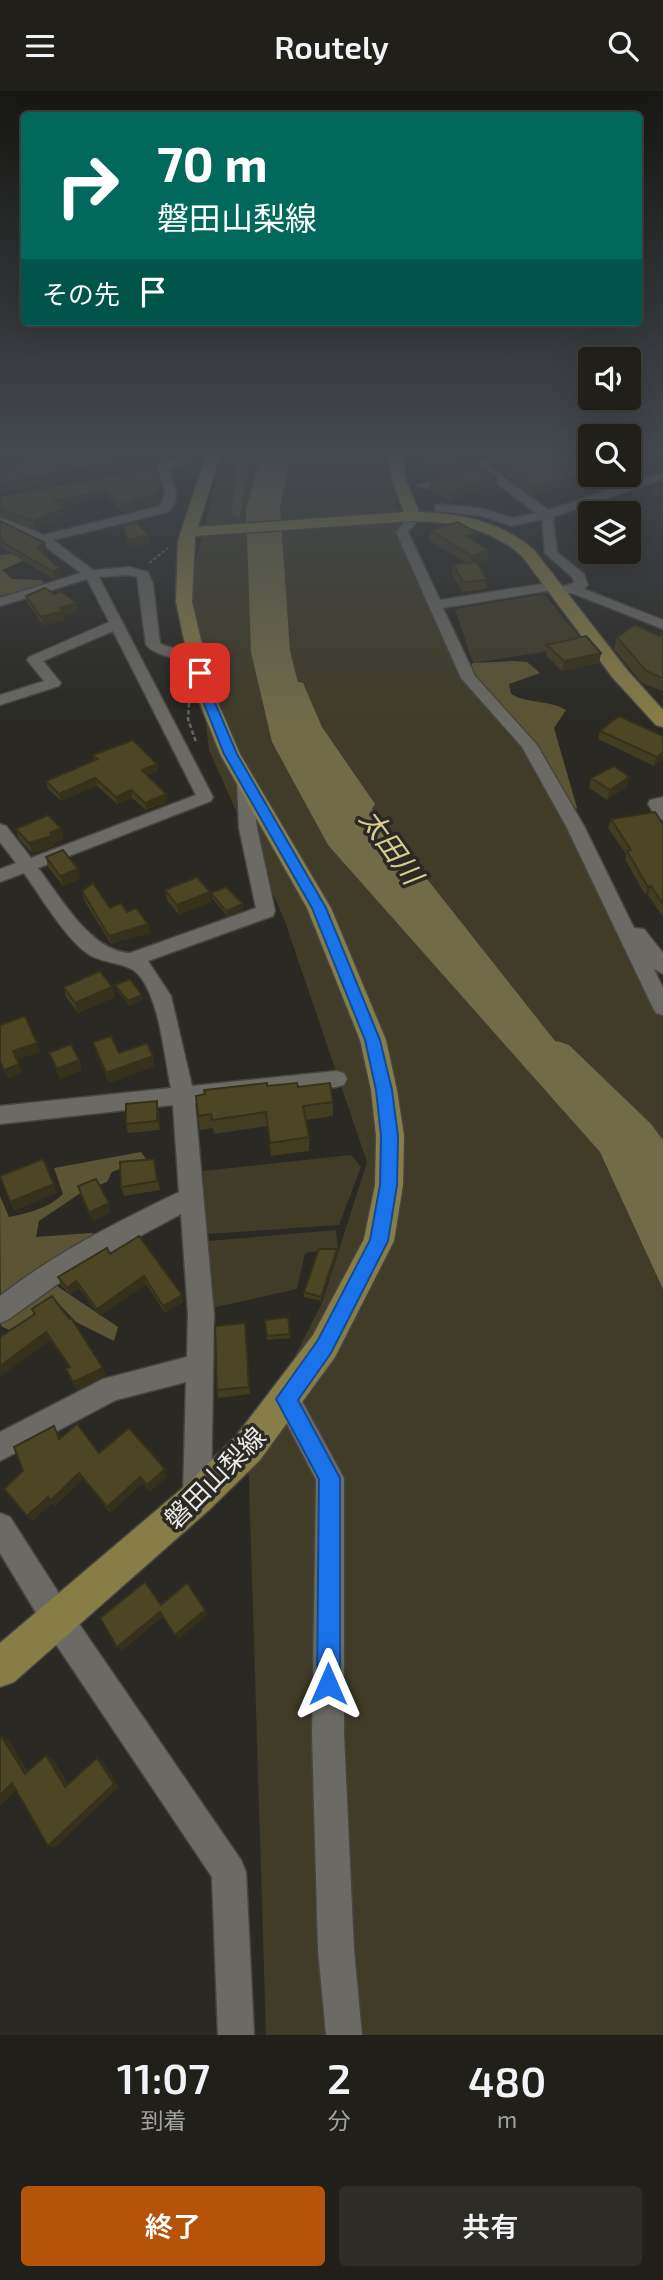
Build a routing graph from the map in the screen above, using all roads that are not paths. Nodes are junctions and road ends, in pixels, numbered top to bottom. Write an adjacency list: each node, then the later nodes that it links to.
1 (48, 544): 6 (street)
2 (188, 544): 12 (main road, 磐田山梨線)
3 (407, 544): 9 (street)
4 (517, 544): 7 (main road)
5 (551, 544): 7 (street)
6 (92, 575): 8 (street); 10 (street); 12 (street)
7 (562, 589): 9 (street); 11 (street); 14 (main road)
8 (0, 602)
9 (434, 605): 21 (street)
10 (117, 624): 13 (street); 19 (street)
11 (663, 625)
12 (197, 654): 15 (main road, 磐田山梨線)
13 (0, 700)
14 (663, 721)
15 (245, 782): 22 (street); 31 (main road, 磐田山梨線)
16 (663, 802): 17 (street)
17 (663, 815)
18 (0, 830): 19 (street)
19 (26, 866): 20 (street); 22 (street)
20 (0, 876)
21 (614, 905): 23 (street); 24 (street)
22 (131, 960): 26 (street)
23 (663, 967)
24 (663, 1008)
25 (335, 1079): 26 (street)
26 (183, 1094): 27 (street); 28 (street)
27 (0, 1115)
28 (192, 1197): 29 (street); 30 (street)
29 (0, 1311)
30 (201, 1366): 32 (street); 33 (street)
31 (286, 1399): 33 (main road, 磐田山梨線); 38 (street)
32 (0, 1447)
33 (197, 1498): 35 (main road, 磐田山梨線)
34 (0, 1527): 35 (street)
35 (58, 1620): 36 (main road, 磐田山梨線); 37 (street)
36 (0, 1668)
37 (236, 2035)
38 (344, 2035)

